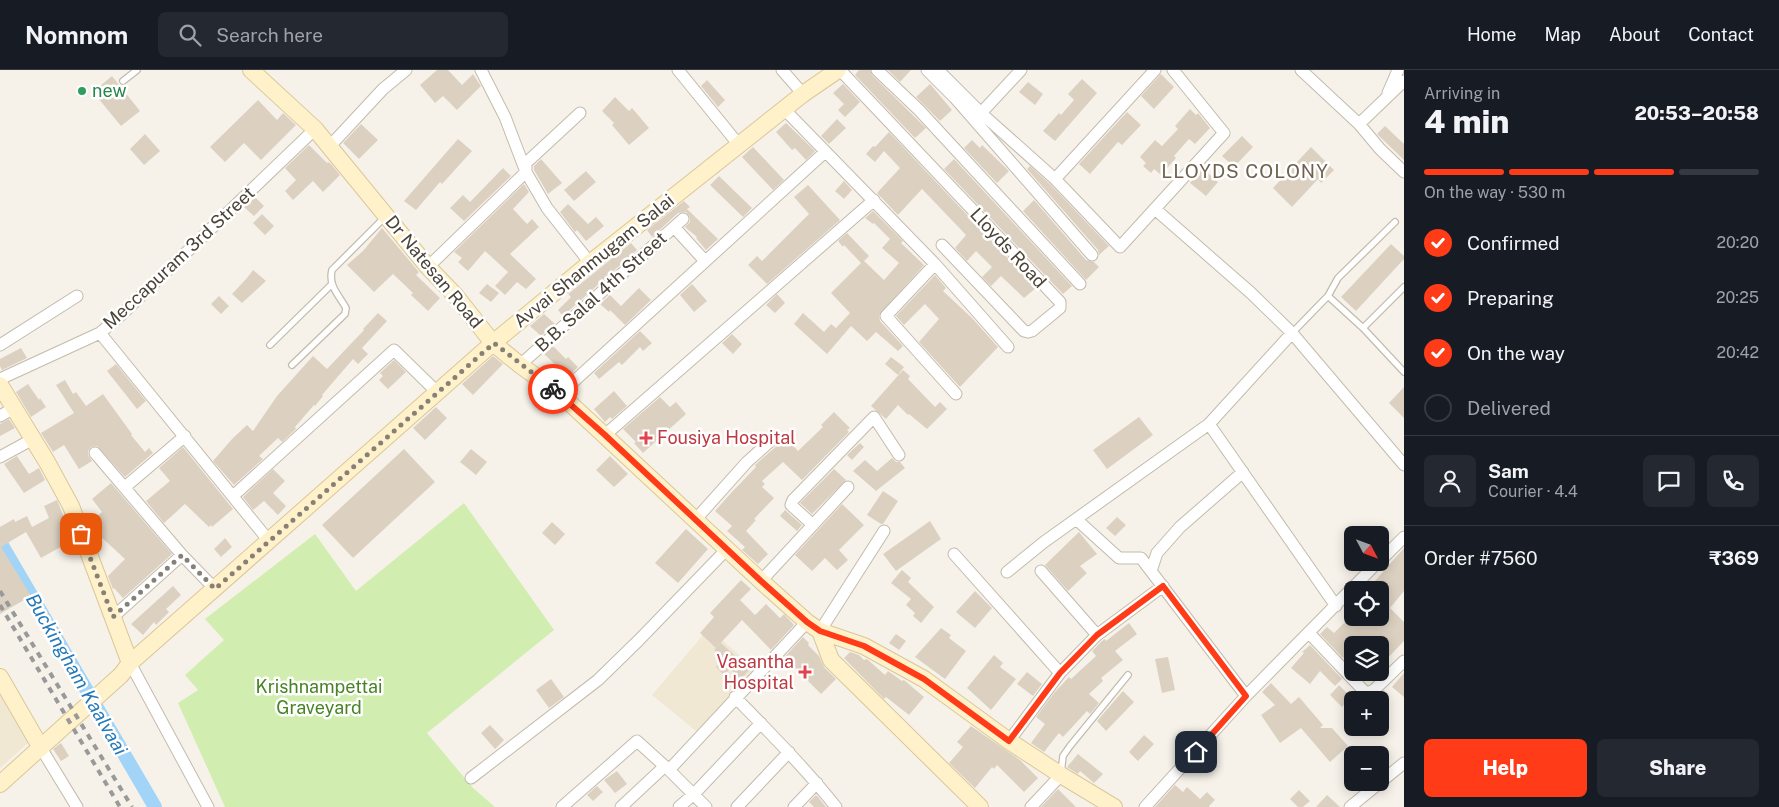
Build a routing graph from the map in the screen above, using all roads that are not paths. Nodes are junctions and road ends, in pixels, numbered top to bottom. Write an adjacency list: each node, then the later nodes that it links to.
1 (137, 70): 16 (lane)
2 (251, 70): 24 (street, Dr Natesan Road)
3 (406, 70): 26 (street)
4 (481, 70): 28 (street)
5 (678, 70): 25 (street)
6 (782, 70): 18 (street)
7 (839, 70): 18 (street, Avvai Shanmugam Salai); 37 (street, Lloyds Road)
8 (877, 70): 43 (street)
9 (927, 70): 38 (street)
10 (938, 70): 22 (street)
11 (1021, 70): 22 (street)
12 (1155, 70): 30 (street)
13 (1173, 70): 32 (street)
14 (1300, 70): 23 (street)
15 (1398, 70): 19 (street)
16 (124, 81)
17 (1404, 81): 19 (street)
18 (803, 94): 20 (street, Avvai Shanmugam Salai)
19 (1385, 100): 23 (street)
20 (784, 109): 25 (street, Avvai Shanmugam Salai); 27 (street)
21 (580, 113): 28 (street)
22 (981, 113): 30 (street)
23 (1359, 124): 29 (street)
24 (315, 129): 26 (street, Dr Natesan Road); 49 (street, Meccapuram 3rd Street)
25 (739, 145): 40 (street, Avvai Shanmugam Salai)
26 (330, 146): 33 (street, Dr Natesan Road)
27 (825, 152): 31 (street); 39 (street)
28 (526, 172): 40 (street); 42 (street)
29 (1404, 172)
30 (1055, 179): 32 (street)
31 (874, 200): 41 (street); 65 (street)
32 (1154, 209): 50 (street)
33 (386, 216): 42 (street, Dr Natesan Road); 44 (lane)
34 (683, 219): 36 (street, B.B. Salal 4th Street)
35 (1395, 222): 47 (lane)
36 (674, 227): 39 (street); 56 (street, B.B. Salal 4th Street)
37 (942, 245)
38 (1092, 255)
39 (705, 261): 61 (street)
40 (590, 262): 51 (street, Avvai Shanmugam Salai)
41 (935, 264): 54 (street); 62 (street)
42 (428, 267): 51 (street, Dr Natesan Road)
43 (1080, 284)
44 (331, 285): 53 (lane); 55 (lane)
45 (1404, 287): 48 (lane)
46 (77, 296): 52 (street)
47 (1328, 296): 48 (lane); 50 (lane)
48 (1364, 328): 57 (lane)
49 (100, 333): 58 (street, Meccapuram 3rd Street); 66 (street)
50 (1292, 333): 64 (street); 72 (street)
51 (494, 343): 56 (street, Dr Natesan Road); 60 (street, Avvai Shanmugam Salai)
52 (0, 345)
53 (270, 345)
54 (1008, 347)
55 (292, 365)
56 (520, 365): 61 (street, Dr Natesan Road)
57 (1404, 372)
58 (0, 378)
59 (0, 385): 63 (street)
60 (437, 392): 76 (street); 82 (street, Avvai Shanmugam Salai)
61 (560, 394): 65 (street, Dr Natesan Road)
62 (956, 394)
63 (7, 412): 68 (street)
64 (1209, 424): 73 (street); 78 (street)
65 (605, 435): 77 (street, Dr Natesan Road)
66 (185, 436): 74 (street); 76 (street)
67 (775, 437): 77 (street)
68 (33, 439): 71 (street); 95 (street)
69 (95, 452): 74 (street)
70 (899, 455): 79 (street)
71 (0, 457)
72 (1404, 465)
73 (1242, 472): 88 (street); 94 (street)
74 (125, 487): 86 (street)
75 (848, 487): 79 (street)
76 (233, 496): 82 (street)
77 (696, 519): 83 (street, Dr Natesan Road)
78 (1076, 519): 88 (street); 90 (street)
79 (813, 525): 91 (street)
80 (884, 531): 96 (street)
81 (1404, 537): 84 (street)
82 (269, 541): 93 (street, Avvai Shanmugam Salai)
83 (727, 549): 91 (street, Dr Natesan Road); 113 (street)
84 (1389, 552)
85 (954, 554): 101 (street)
86 (182, 555): 93 (street); 95 (street)
87 (1041, 571): 98 (street)
88 (1151, 571): 92 (street)
89 (1370, 571): 94 (street)
90 (1007, 572)
91 (761, 581): 96 (street, Dr Natesan Road)
92 (1163, 586): 98 (street); 104 (street)
93 (215, 589): 100 (street, Avvai Shanmugam Salai)
94 (1336, 606): 97 (street)
95 (113, 617): 100 (street)
96 (814, 626): 105 (street); 107 (street, Dr Natesan Road); 117 (street)
97 (1309, 633): 99 (street); 104 (street)
98 (1097, 635): 101 (street)
99 (1404, 661)
100 (125, 669): 108 (street, Avvai Shanmugam Salai); 119 (street)
101 (1060, 673): 107 (street)
102 (1128, 676): 112 (lane)
103 (0, 677): 108 (street)
104 (1246, 696): 129 (street)
105 (735, 697): 106 (street); 111 (street)
106 (761, 723): 109 (street); 116 (street)
107 (1009, 741): 112 (street, Dr Natesan Road)
108 (41, 748): 115 (street, Avvai Shanmugam Salai); 118 (street)
109 (789, 752): 114 (street); 124 (street)
110 (1404, 763): 130 (street)
111 (667, 768): 116 (street); 120 (street); 121 (street)
112 (1061, 775): 127 (street); 128 (street, Dr Natesan Road)
113 (471, 778)
114 (817, 783): 125 (street); 126 (street)
115 (0, 784)
116 (694, 794): 122 (street); 123 (street)
117 (977, 806)
118 (77, 807)
119 (208, 807)
120 (562, 807)
121 (621, 807)
122 (679, 807)
123 (706, 807)
124 (737, 807)
125 (794, 807)
126 (836, 807)
127 (1031, 807)
128 (1114, 807)
129 (1145, 807)
130 (1350, 807)

